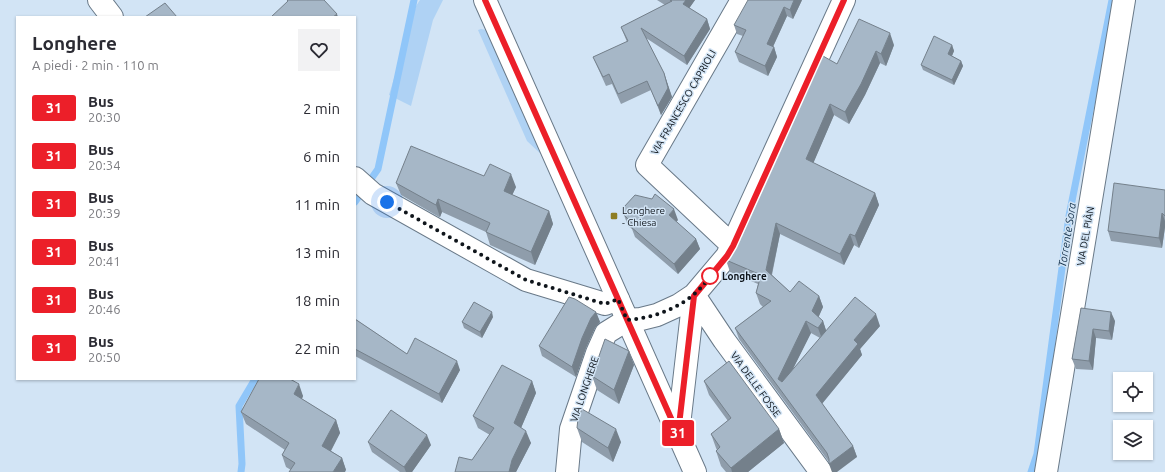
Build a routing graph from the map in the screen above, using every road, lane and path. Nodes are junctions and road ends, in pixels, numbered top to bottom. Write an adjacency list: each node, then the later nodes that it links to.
1 (99, 0): 6 (street)
2 (485, 0): 10 (street)
3 (742, 0): 8 (street, VIA FRANCESCO CAPRIOLI)
4 (844, 0): 8 (street)
5 (1124, 0): 16 (street, VIA DEL PIÀN)
6 (111, 16)
7 (356, 179): 10 (street)
8 (733, 246): 9 (street)
9 (694, 296): 11 (street); 12 (street); 15 (street, VIA DELLE FOSSE)
10 (618, 299): 11 (street)
11 (627, 320): 12 (street); 13 (street, VIA LONGHERE)
12 (678, 434): 14 (street)
13 (567, 472)
14 (695, 472)
15 (820, 472)
16 (1046, 472)

